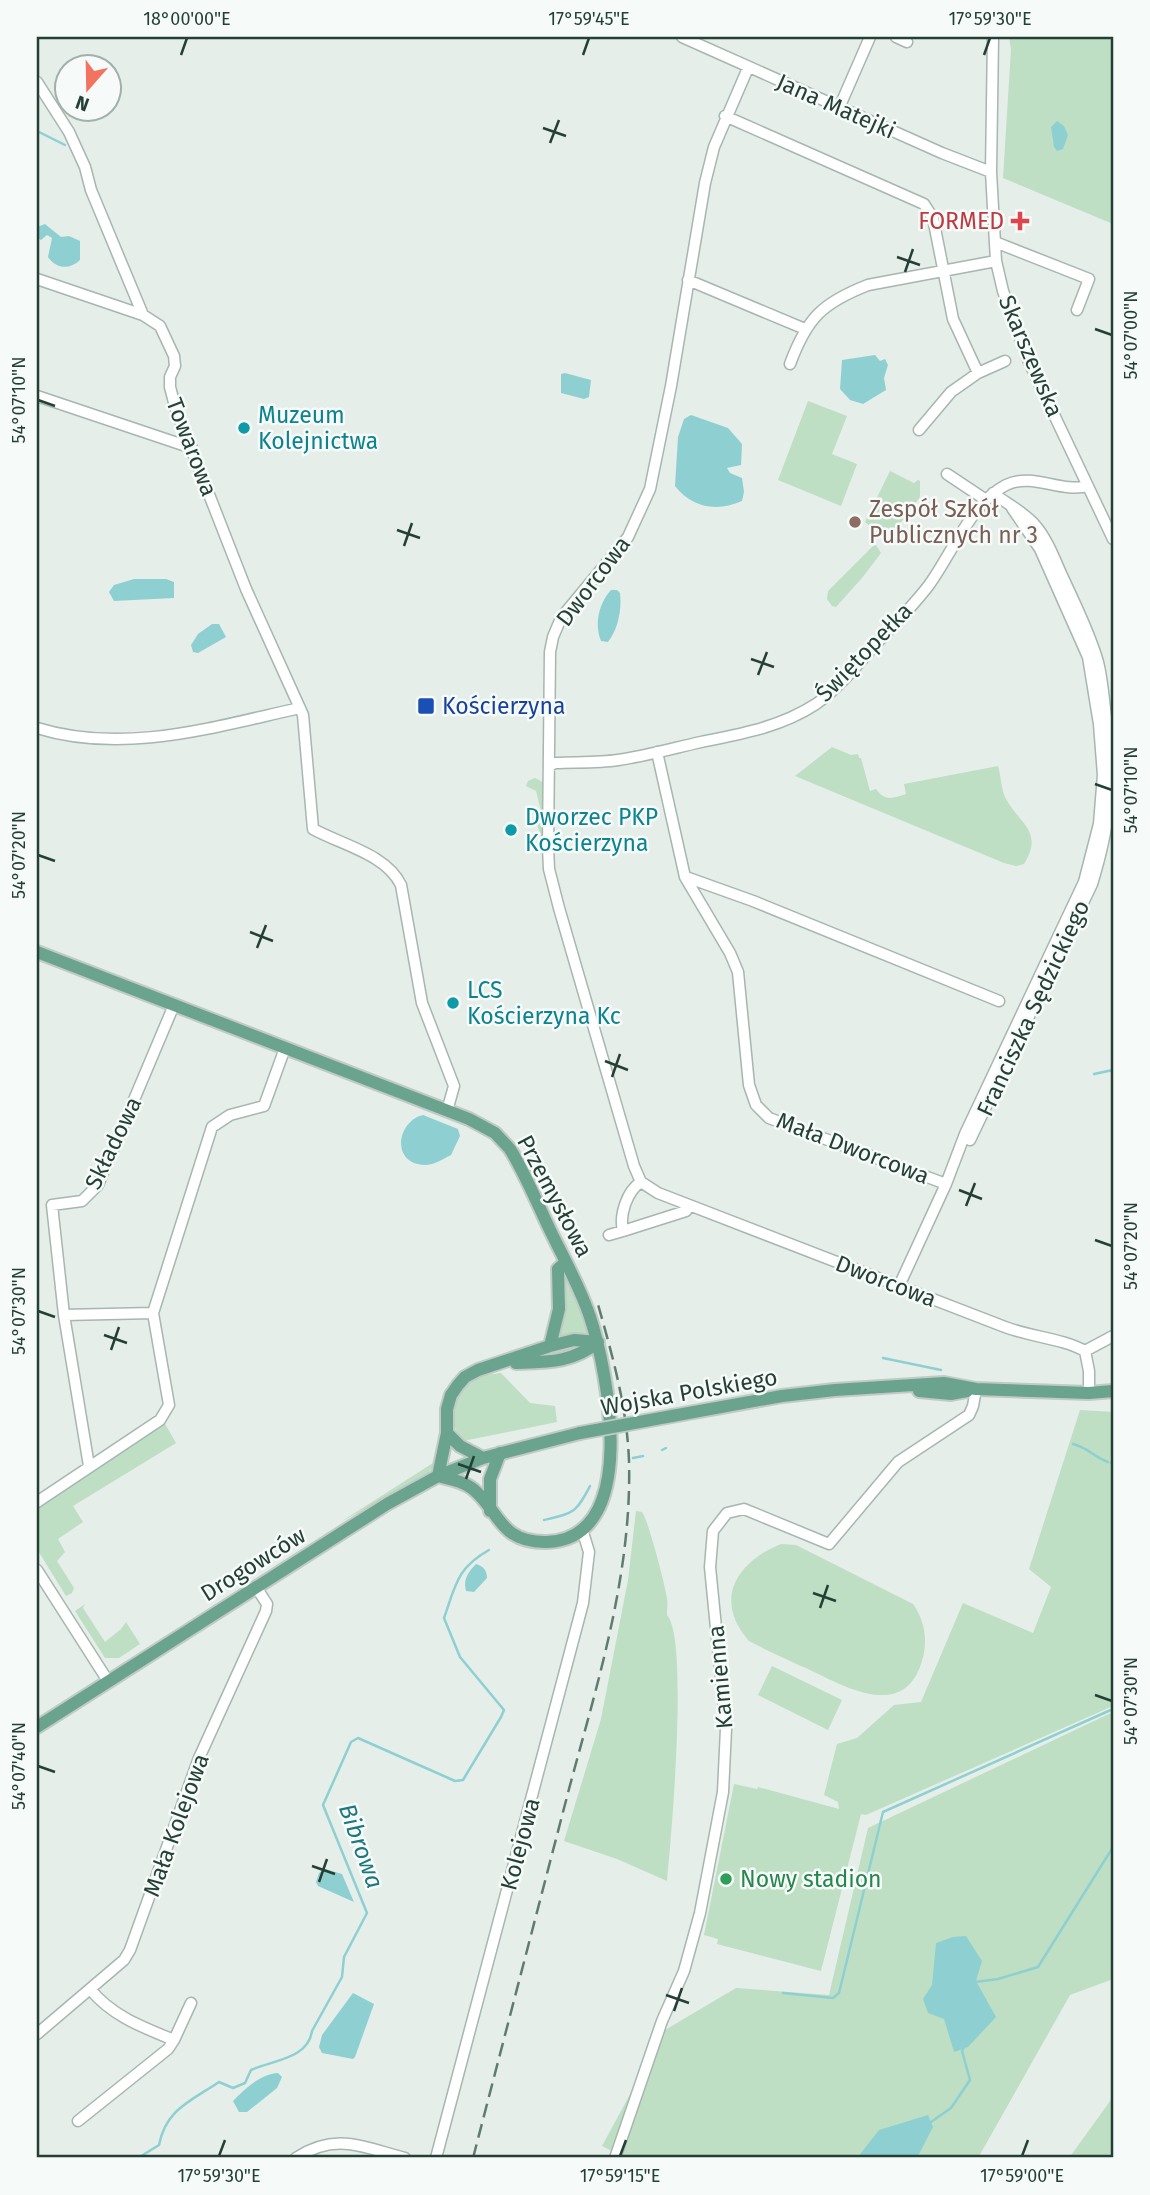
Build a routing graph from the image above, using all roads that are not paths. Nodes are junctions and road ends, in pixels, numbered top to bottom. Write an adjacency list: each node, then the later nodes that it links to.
1 (682, 37): 6 (street, Jana Matejki)
2 (870, 37): 8 (street)
3 (896, 37): 5 (street)
4 (993, 37): 10 (street, Skarszewska)
5 (907, 42)
6 (748, 68): 8 (street, Jana Matejki); 9 (street, Dworcowa)
7 (37, 82): 17 (street, Towarowa)
8 (839, 108): 10 (street, Jana Matejki)
9 (725, 116): 13 (street); 15 (street, Dworcowa)
10 (991, 172): 11 (street, Skarszewska)
11 (995, 242): 12 (street, Skarszewska); 16 (street)
12 (996, 261): 13 (street); 26 (street, Skarszewska)
13 (942, 271): 18 (street); 21 (street)
14 (37, 279): 17 (street)
15 (688, 280): 18 (street); 32 (street, Dworcowa)
16 (1077, 310)
17 (143, 315): 24 (street, Towarowa)
18 (805, 329): 20 (street)
19 (1005, 361): 21 (street)
20 (790, 364)
21 (978, 373): 23 (street)
22 (37, 396): 24 (street)
23 (919, 430)
24 (191, 448): 29 (street, Towarowa)
25 (947, 474): 27 (street, Franciszka Sędzickiego)
26 (1088, 486): 27 (street); 28 (street, Skarszewska)
27 (990, 496): 31 (street, Świętopełka); 40 (street, Franciszka Sędzickiego)
28 (1113, 539)
29 (300, 708): 30 (street); 38 (street, Towarowa)
30 (37, 728)
31 (657, 752): 32 (street, Świętopełka); 33 (street, Mała Dworcowa)
32 (549, 766): 39 (street, Dworcowa)
33 (685, 877): 35 (street); 40 (street, Mała Dworcowa)
34 (37, 952): 36 (main road, Przemysłowa)
35 (999, 1001)
36 (174, 1005): 37 (main road, Przemysłowa); 47 (street, Składowa)
37 (285, 1048): 38 (main road, Przemysłowa); 46 (street)
38 (447, 1111): 44 (main road, Przemysłowa)
39 (641, 1182): 41 (street, Dworcowa); 42 (street)
40 (946, 1184): 45 (street, Franciszka Sędzickiego)
41 (689, 1205): 42 (street); 45 (street, Dworcowa)
42 (623, 1231): 43 (street)
43 (609, 1235)
44 (566, 1262): 49 (main road, Przemysłowa); 50 (main road)
45 (899, 1286): 51 (street, Dworcowa)
46 (153, 1313): 47 (street); 60 (street)
47 (64, 1315): 60 (street, Składowa)
48 (1113, 1336): 51 (street)
49 (598, 1342): 50 (main road); 52 (main road); 64 (main road, Przemysłowa)
50 (550, 1346): 52 (main road)
51 (1085, 1351): 55 (street)
52 (503, 1364): 57 (main road)
53 (976, 1390): 55 (main road, Wojska Polskiego); 58 (main road, Wojska Polskiego, bridge); 77 (street, Kamienna)
54 (1113, 1391): 55 (main road, Wojska Polskiego)
55 (1088, 1393): 56 (main road, Wojska Polskiego)
56 (1113, 1400)
57 (447, 1433): 59 (main road); 61 (main road)
58 (500, 1453): 59 (main road, Drogowców); 63 (main road)
59 (484, 1458): 61 (main road, Drogowców)
60 (89, 1466): 62 (street)
61 (438, 1476): 63 (main road); 66 (main road, Drogowców)
62 (37, 1502)
63 (490, 1511): 64 (main road)
64 (582, 1529): 76 (street, Kolejowa)
65 (37, 1570): 67 (street)
66 (256, 1587): 67 (main road, Drogowców); 69 (street, Mała Kolejowa)
67 (108, 1681): 68 (main road, Drogowców)
68 (37, 1727)
69 (90, 1989): 71 (street, Mała Kolejowa); 72 (street)
70 (191, 2003): 72 (street)
71 (37, 2034)
72 (174, 2040): 73 (street)
73 (78, 2121)
74 (296, 2158): 75 (street)
75 (405, 2158)
76 (436, 2158)
77 (615, 2158)

